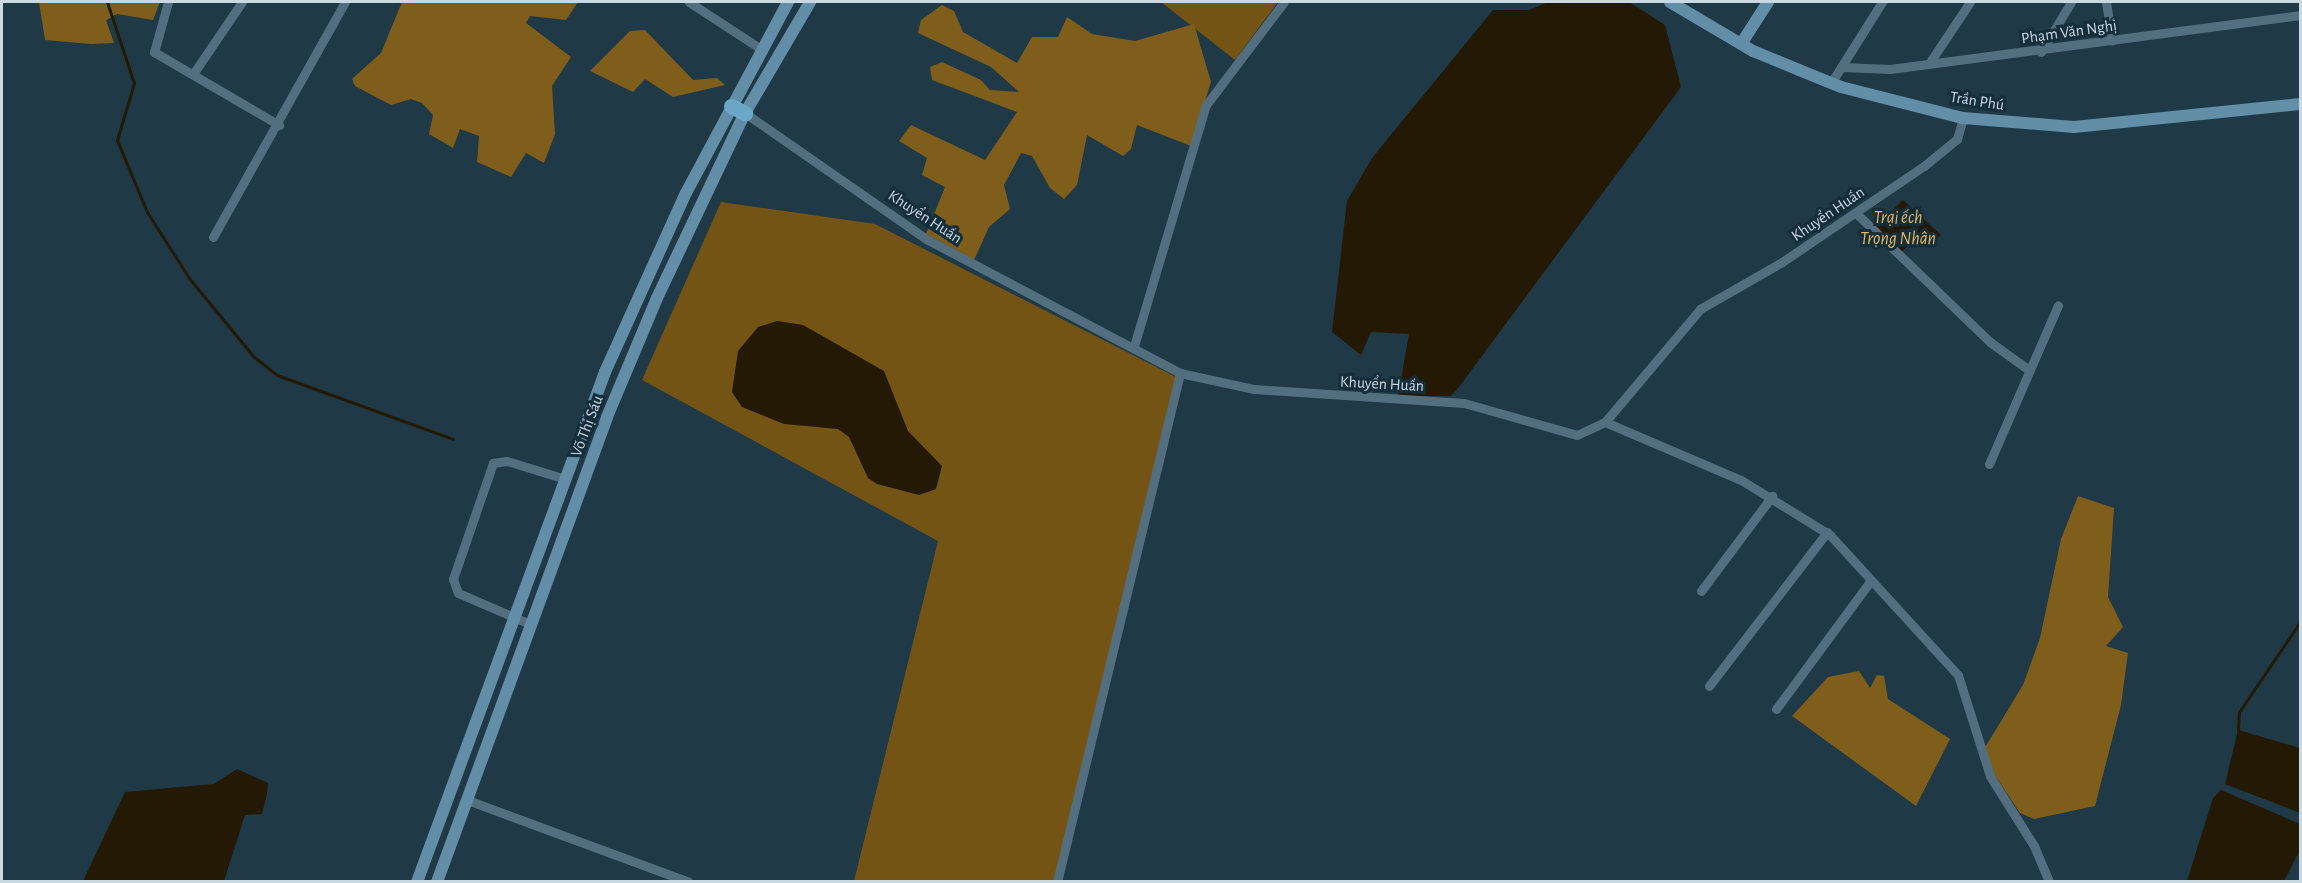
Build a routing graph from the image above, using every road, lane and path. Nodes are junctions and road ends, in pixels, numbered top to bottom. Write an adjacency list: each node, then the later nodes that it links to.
1 (168, 2): 21 (street)
2 (242, 2): 21 (street)
3 (345, 2): 26 (street)
4 (689, 2): 17 (street)
5 (788, 2): 17 (main road, Võ Thị Sáu)
6 (810, 2): 24 (main road, Võ Thị Sáu)
7 (1284, 2): 30 (street)
8 (1670, 2): 16 (main road, Trần Phú)
9 (1768, 2): 16 (main road)
10 (1882, 2): 20 (street)
11 (1970, 2): 19 (street)
12 (2072, 2): 18 (street)
13 (2106, 2): 15 (street)
14 (2301, 15): 15 (street, Phạm Văn Nghị)
15 (2112, 41): 18 (street, Phạm Văn Nghị)
16 (1741, 44): 22 (main road, Trần Phú)
17 (761, 49): 24 (main road, Võ Thị Sáu)
18 (2042, 52): 19 (street, Phạm Văn Nghị)
19 (1930, 62): 20 (street, Phạm Văn Nghị)
20 (1842, 67): 22 (street)
21 (193, 74): 26 (street)
22 (1831, 83): 25 (main road, Trần Phú)
23 (2301, 104): 25 (main road, Trần Phú)
24 (738, 109): 30 (street, Khuyển Huấn); 35 (main road, Võ Thị Sáu); 41 (main road, Võ Thị Sáu)
25 (1964, 118): 27 (street, Khuyển Huấn)
26 (279, 125): 28 (street)
27 (1857, 214): 31 (street); 33 (street, Khuyển Huấn)
28 (213, 237)
29 (2058, 305): 31 (street)
30 (1134, 346): 32 (street, Khuyển Huấn)
31 (2030, 370): 34 (street)
32 (1180, 373): 33 (street, Khuyển Huấn); 48 (street)
33 (1605, 422): 36 (street)
34 (1989, 464)
35 (565, 479): 40 (main road, Võ Thị Sáu); 40 (street)
36 (1772, 496): 37 (street); 39 (street)
37 (1827, 532): 38 (street); 42 (street)
38 (1871, 580): 43 (street); 49 (street)
39 (1701, 591)
40 (513, 617): 41 (street); 45 (main road, Võ Thị Sáu)
41 (530, 624): 44 (main road, Võ Thị Sáu)
42 (1709, 686)
43 (1776, 709)
44 (470, 801): 46 (main road, Võ Thị Sáu); 47 (street)
45 (417, 882)
46 (437, 882)
47 (689, 882)
48 (1057, 882)
49 (2049, 882)

